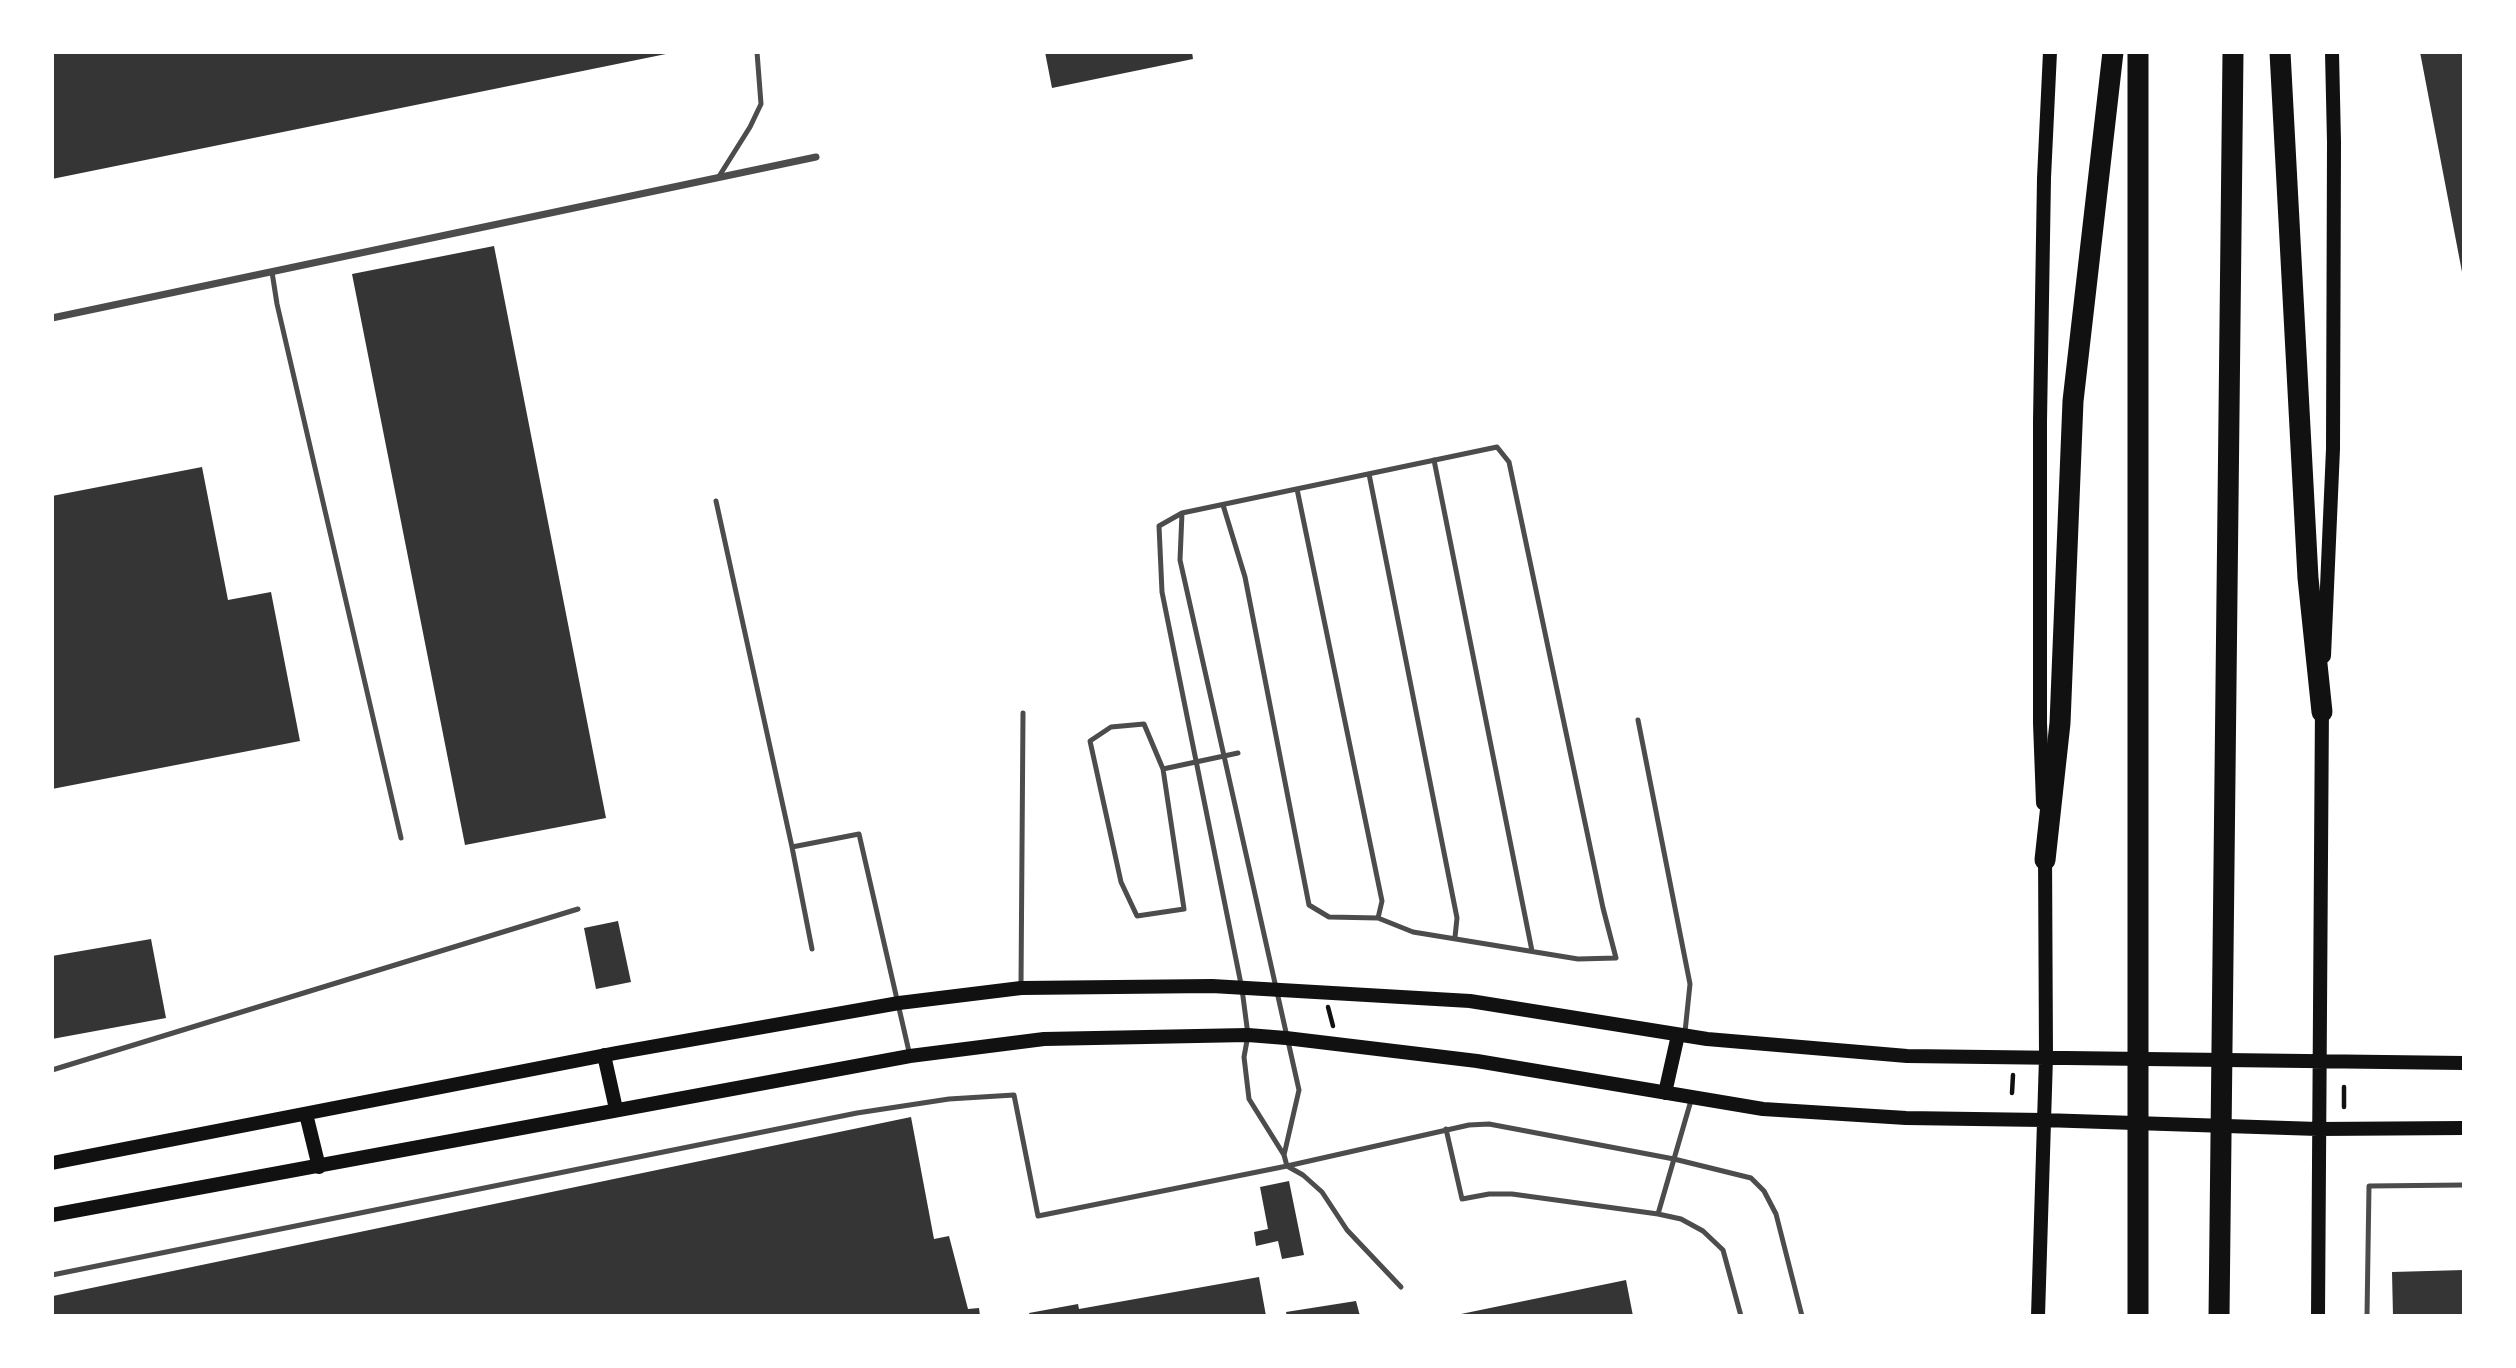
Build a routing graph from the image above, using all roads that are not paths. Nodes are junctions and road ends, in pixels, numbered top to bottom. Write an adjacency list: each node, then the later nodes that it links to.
1 (757, 52): 9 (lane)
2 (2050, 52): 27 (main road)
3 (2113, 52): 27 (highway)
4 (2138, 52): 64 (highway)
5 (2233, 52): 70 (highway)
6 (2280, 52): 18 (highway)
7 (2332, 52): 18 (main road)
8 (816, 157): 9 (street)
9 (718, 178): 10 (street)
10 (272, 271): 11 (street); 25 (lane)
11 (52, 318)
12 (1434, 460): 13 (lane); 32 (lane); 32 (lane)
13 (1369, 474): 14 (lane); 30 (lane)
14 (1297, 489): 16 (lane); 29 (lane)
15 (716, 501): 26 (lane)
16 (1223, 505): 17 (lane); 29 (lane)
17 (1182, 513): 22 (lane); 23 (lane)
18 (2322, 712): 43 (main road)
19 (1023, 713): 33 (lane)
20 (1637, 720): 38 (lane)
21 (1238, 753): 22 (lane)
22 (1224, 755): 23 (lane); 35 (lane)
23 (1195, 762): 24 (lane); 34 (lane)
24 (1163, 769): 24 (lane)
25 (401, 838)
26 (792, 847): 31 (lane); 36 (lane)
27 (2045, 860): 42 (main road)
28 (578, 909): 45 (lane)
29 (1378, 918): 30 (lane)
30 (1455, 937): 32 (lane)
31 (812, 949)
32 (1532, 951)
33 (1021, 988): 34 (main road); 36 (main road)
34 (1242, 989): 35 (main road); 37 (lane)
35 (1275, 989): 38 (main road); 39 (lane)
36 (899, 1003): 40 (main road); 41 (lane)
37 (1248, 1035): 39 (main road); 41 (main road); 54 (lane)
38 (1681, 1035): 42 (main road); 46 (main road)
39 (1286, 1038): 46 (main road); 54 (lane)
40 (604, 1055): 48 (main road); 49 (main road)
41 (910, 1056): 48 (main road)
42 (2046, 1057): 43 (main road); 50 (main road)
43 (2320, 1061): 44 (main road); 53 (main road)
44 (2463, 1062)
45 (52, 1070)
46 (1665, 1093): 47 (main road)
47 (1692, 1097): 50 (main road); 55 (lane)
48 (616, 1109): 58 (main road)
49 (306, 1114): 56 (main road); 58 (main road)
50 (2043, 1120): 53 (main road); 67 (main road)
51 (2463, 1128): 53 (main road)
52 (1446, 1129): 55 (lane); 57 (lane); 60 (lane)
53 (2318, 1129): 71 (main road)
54 (1284, 1155): 57 (lane)
55 (1674, 1159): 60 (lane); 66 (lane)
56 (52, 1163)
57 (1287, 1166): 62 (lane); 63 (lane)
58 (319, 1167): 61 (main road)
59 (2463, 1185): 72 (lane)
60 (1658, 1214): 65 (lane)
61 (52, 1215)
62 (52, 1275)
63 (1401, 1287)
64 (2139, 1291): 68 (highway); 69 (highway)
65 (1741, 1315)
66 (1802, 1315)
67 (2038, 1315)
68 (2130, 1315)
69 (2138, 1315)
70 (2219, 1315)
71 (2318, 1315)
72 (2367, 1315)

